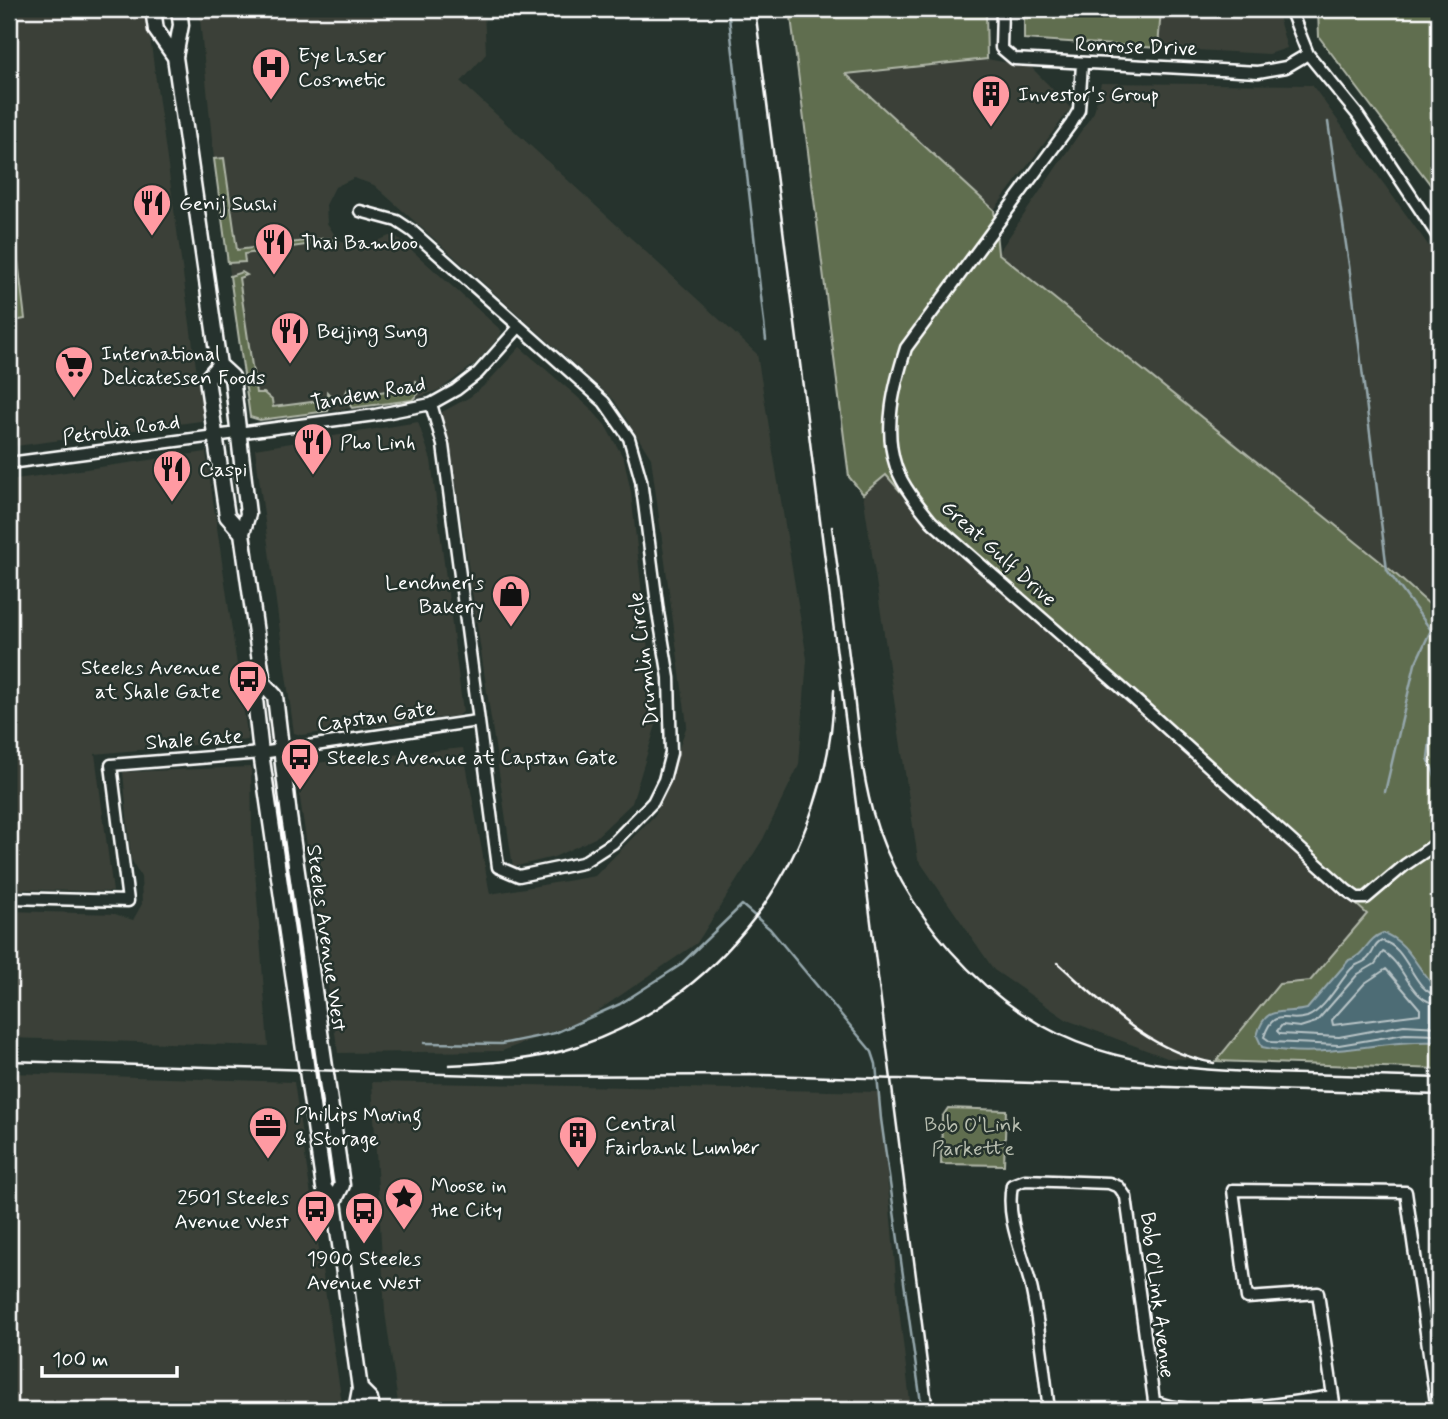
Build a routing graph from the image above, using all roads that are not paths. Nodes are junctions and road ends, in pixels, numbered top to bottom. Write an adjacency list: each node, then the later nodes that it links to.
1 (153, 9): 6 (main road, Steeles Avenue West)
2 (179, 9): 6 (main road, Steeles Avenue West)
3 (1002, 9): 7 (street, Ronrose Drive)
4 (1290, 9): 5 (street)
5 (1308, 54): 7 (street, Ronrose Drive); 9 (street)
6 (174, 57): 11 (main road, Steeles Avenue West)
7 (1083, 64): 21 (street, Great Gulf Drive)
8 (360, 211): 10 (street)
9 (1439, 238)
10 (519, 327): 12 (street, Tandem Road); 18 (street, Drumlin Circle)
11 (219, 365): 13 (main road, Steeles Avenue West); 14 (main road, Steeles Avenue West)
12 (431, 404): 13 (street, Tandem Road); 18 (street, Drumlin Circle)
13 (238, 433): 14 (street, Petrolia Road); 16 (main road, Steeles Avenue West)
14 (216, 436): 15 (street, Petrolia Road); 16 (main road, Steeles Avenue West)
15 (9, 463)
16 (242, 533): 17 (main road, Steeles Avenue West)
17 (263, 683): 19 (main road, Steeles Avenue West); 20 (main road, Steeles Avenue West)
18 (477, 721): 19 (street, Capstan Gate)
19 (280, 750): 20 (street, Shale Gate); 23 (main road, Steeles Avenue West)
20 (261, 753): 22 (street, Shale Gate); 23 (main road, Steeles Avenue West)
21 (1439, 842)
22 (9, 898)
23 (334, 1201): 24 (main road, Steeles Avenue West)
24 (360, 1389): 26 (main road, Steeles Avenue West); 27 (main road, Steeles Avenue West)
25 (1332, 1396): 28 (street, Bob O'Link Avenue); 29 (street); 30 (street)
26 (356, 1410)
27 (372, 1410)
28 (1049, 1410)
29 (1335, 1410)
30 (1437, 1410)

